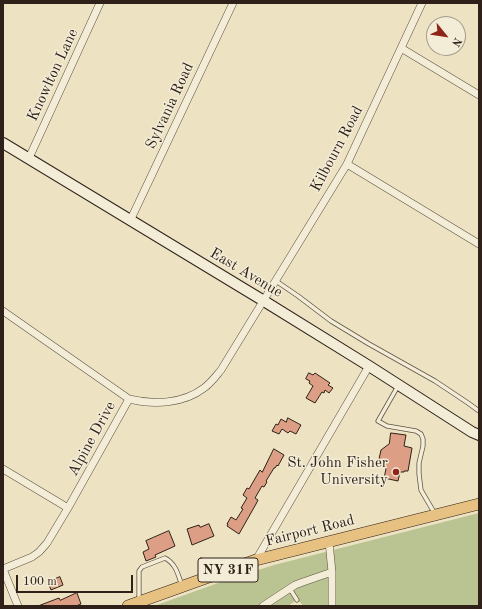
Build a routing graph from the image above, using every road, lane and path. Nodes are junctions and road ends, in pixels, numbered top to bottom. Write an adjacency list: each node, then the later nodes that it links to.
1 (100, 3): 7 (street, Knowlton Lane)
2 (233, 3): 9 (street, Sylvania Road)
3 (422, 3): 4 (street, Kilbourn Road)
4 (401, 48): 5 (street); 8 (street, Kilbourn Road)
5 (479, 95)
6 (3, 143): 7 (main road, East Avenue)
7 (29, 158): 9 (main road, East Avenue)
8 (347, 164): 10 (street); 11 (street, Kilbourn Road)
9 (130, 221): 12 (main road, East Avenue)
10 (479, 244)
11 (276, 281): 12 (street, Kilbourn Road); 17 (lane)
12 (264, 301): 14 (main road, East Avenue); 16 (street, Alpine Drive)
13 (3, 311): 16 (street)
14 (369, 366): 15 (main road, East Avenue); 25 (street)
15 (399, 385): 18 (main road, East Avenue); 23 (lane)
16 (130, 399): 22 (street, Alpine Drive)
17 (479, 411)
18 (475, 433): 19 (main road, East Avenue)
19 (479, 442)
20 (3, 469): 22 (street)
21 (479, 504): 23 (main road, Fairport Road / NY 31F)
22 (68, 508): 26 (street, Alpine Drive)
23 (435, 515): 24 (main road, Fairport Road / NY 31F)
24 (329, 542): 25 (main road, Fairport Road / NY 31F); 27 (street)
25 (256, 560): 28 (main road, Fairport Road / NY 31F)
26 (3, 569): 32 (street, Alpine Drive)
27 (332, 572): 29 (street); 34 (street)
28 (183, 587): 31 (main road, Fairport Road / NY 31F); 31 (lane)
29 (290, 589): 30 (lane); 33 (street)
30 (297, 600)
31 (133, 604)
32 (18, 606)
33 (263, 606)
34 (332, 606)

